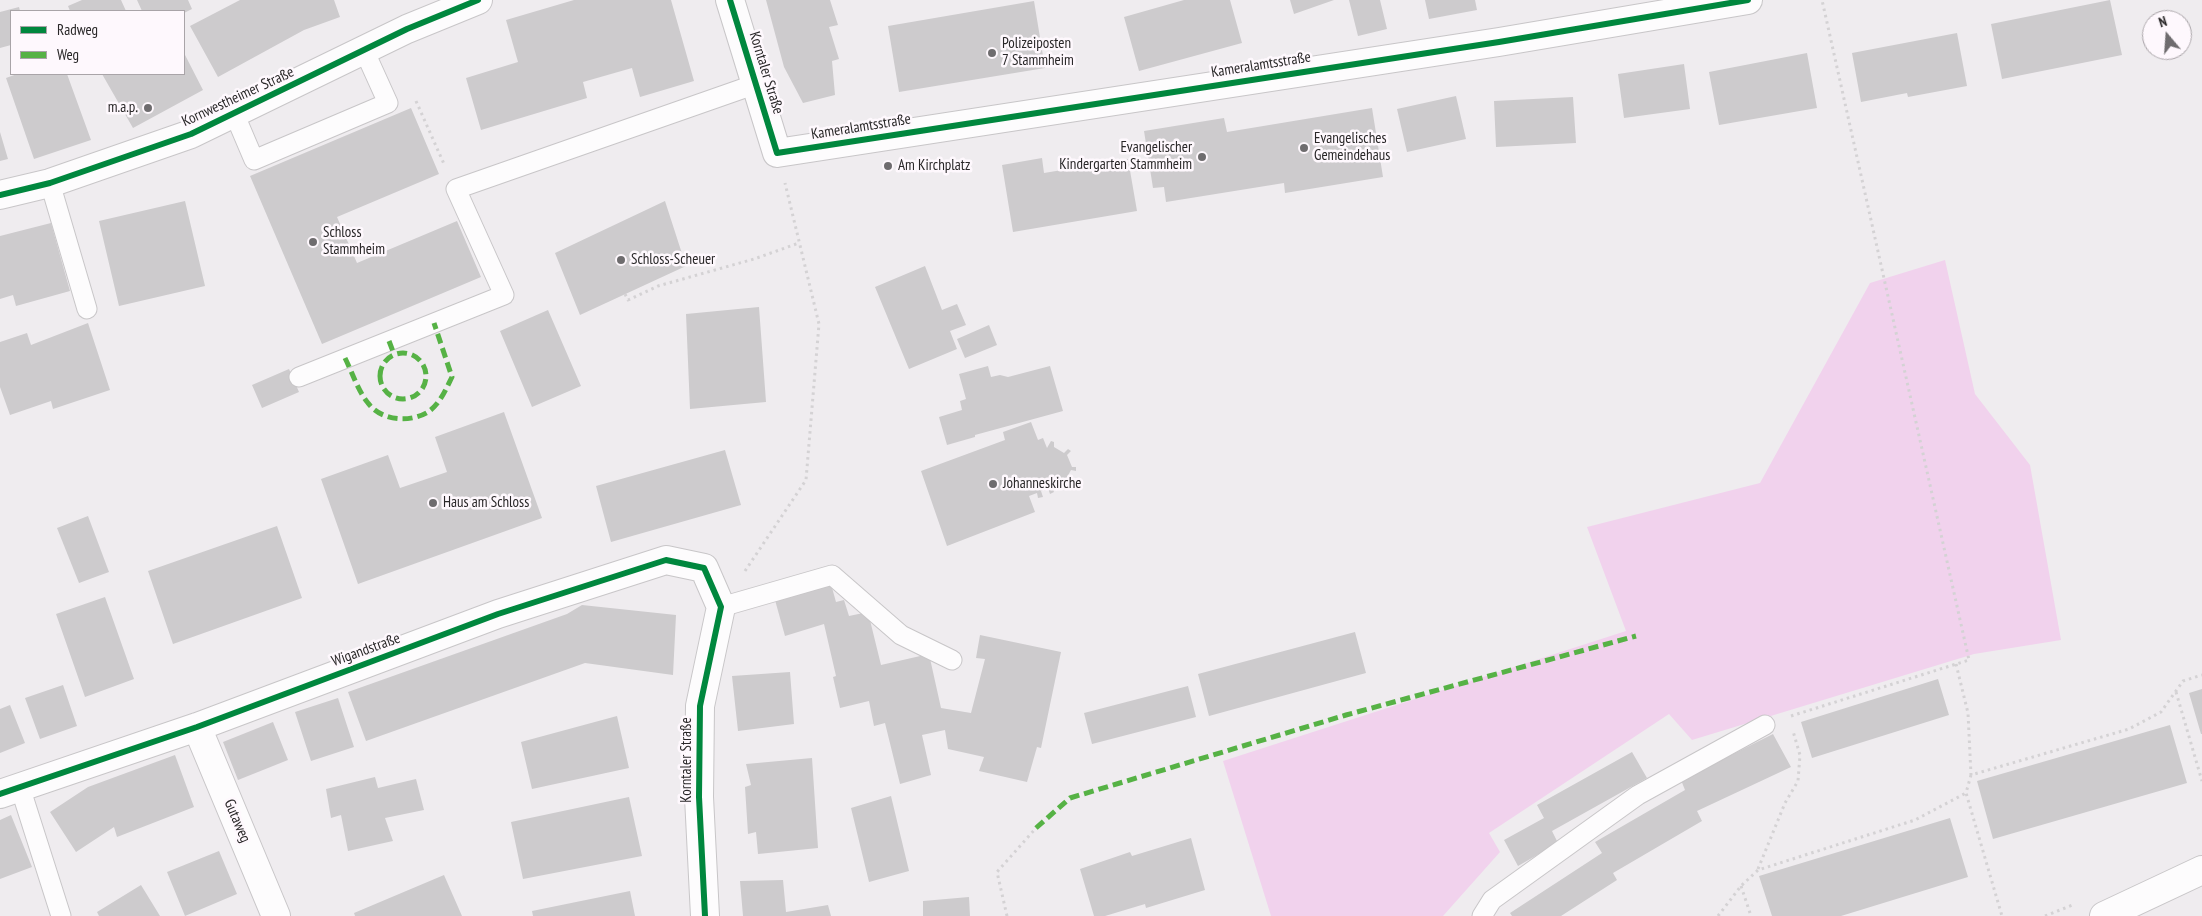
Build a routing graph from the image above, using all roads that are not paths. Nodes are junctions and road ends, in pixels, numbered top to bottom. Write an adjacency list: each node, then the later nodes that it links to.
1 (730, 0): 5 (street, Korntaler Straße)
2 (1748, 0): 7 (street, Kameralamtsstraße)
3 (464, 2): 4 (street, Kornwestheimer Straße)
4 (364, 50): 6 (street, Kornwestheimer Straße); 6 (lane)
5 (756, 84): 7 (street, Korntaler Straße); 11 (lane)
6 (234, 113): 8 (street, Kornwestheimer Straße)
7 (777, 153)
8 (50, 183): 9 (street, Kornwestheimer Straße); 10 (lane)
9 (0, 195)
10 (87, 309)
11 (299, 377)
12 (721, 607): 13 (lane); 15 (street, Wigandstraße); 20 (street, Korntaler Straße)
13 (952, 660)
14 (1765, 725): 21 (lane)
15 (197, 727): 16 (street, Wigandstraße); 19 (street, Gutaweg)
16 (10, 791): 18 (lane)
17 (2202, 870): 22 (street)
18 (61, 916)
19 (276, 916)
20 (705, 916)
21 (1482, 916)
22 (2104, 916)

